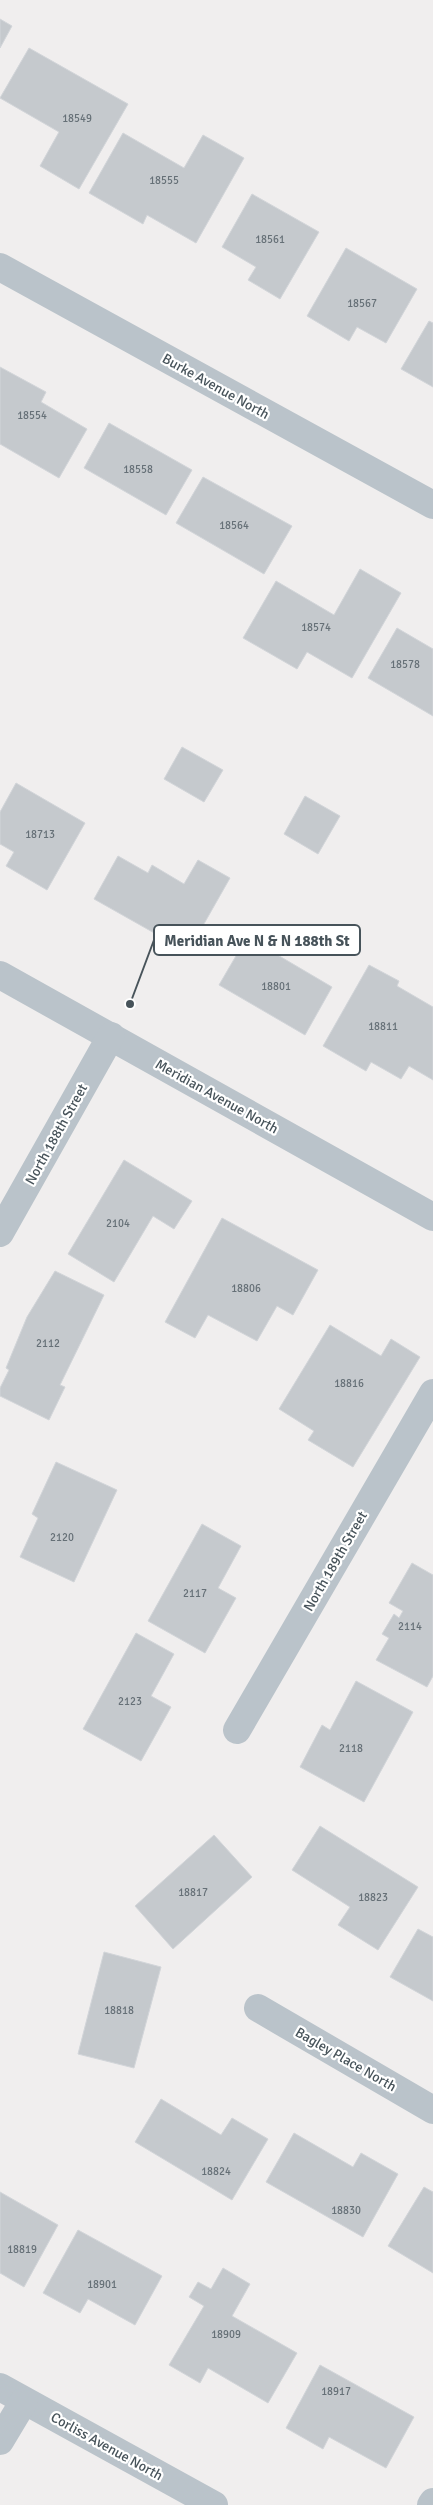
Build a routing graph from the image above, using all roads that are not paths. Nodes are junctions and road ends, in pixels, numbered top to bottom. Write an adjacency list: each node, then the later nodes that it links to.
1 (0, 267): 2 (street, Burke Avenue North)
2 (433, 505)
3 (0, 975): 4 (street, Meridian Avenue North)
4 (111, 1036): 5 (street, Meridian Avenue North); 6 (street, North 188th Street)
5 (433, 1217)
6 (0, 1233)
7 (433, 1393): 8 (street, North 189th Street)
8 (237, 1730)
9 (258, 2008): 10 (street, Bagley Place North)
10 (433, 2110)
11 (0, 2387): 12 (street, Corliss Avenue North)
12 (24, 2401): 13 (street); 15 (street, Corliss Avenue North)
13 (0, 2441)
14 (433, 2502): 16 (street)
15 (214, 2505)
16 (431, 2505)

